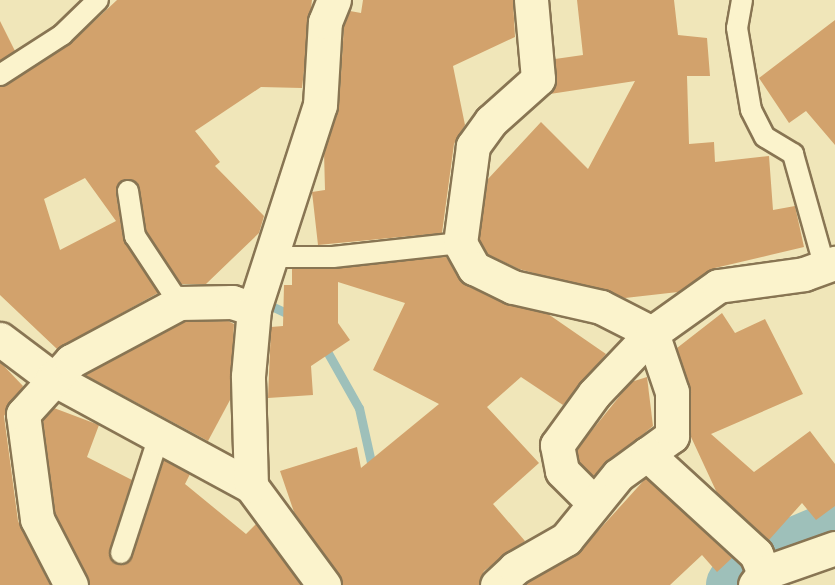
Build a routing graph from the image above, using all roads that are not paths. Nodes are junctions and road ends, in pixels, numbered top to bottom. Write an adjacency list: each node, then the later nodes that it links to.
1 (98, 0): 5 (lane)
2 (334, 0): 8 (street)
3 (531, 0): 7 (street)
4 (742, 0): 9 (lane)
5 (0, 75)
6 (128, 191): 10 (lane)
7 (460, 243): 8 (lane); 12 (street)
8 (271, 257): 11 (street)
9 (830, 265): 12 (street)
10 (179, 303): 11 (street); 14 (street)
11 (254, 309): 18 (street)
12 (651, 333): 17 (street); 19 (street)
13 (0, 339): 14 (street)
14 (52, 378): 15 (street); 16 (street)
15 (11, 423): 23 (street)
16 (159, 436): 18 (street); 21 (lane)
17 (647, 454): 19 (street); 22 (street)
18 (250, 486): 24 (street)
19 (593, 502): 25 (street)
20 (835, 548): 22 (street)
21 (122, 553)
22 (759, 579)
23 (71, 585)
24 (324, 585)
25 (497, 585)

